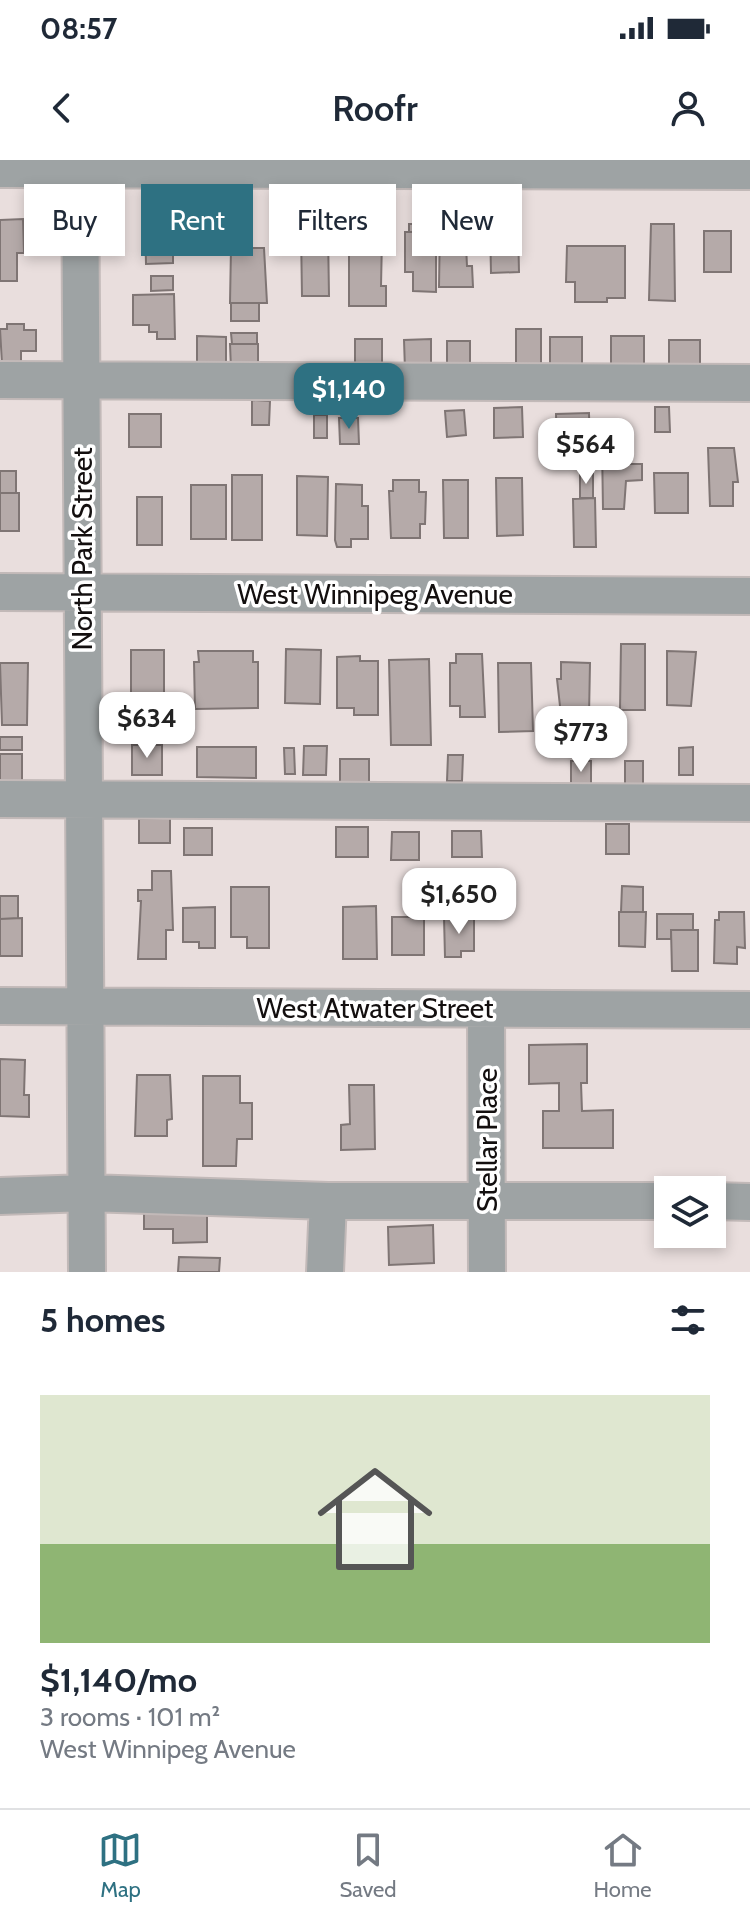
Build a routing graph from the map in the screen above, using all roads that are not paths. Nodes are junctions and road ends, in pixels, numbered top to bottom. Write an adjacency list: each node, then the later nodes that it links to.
1 (80, 165): 2 (street); 3 (street); 5 (street, North Park Street)
2 (0, 169)
3 (750, 171)
4 (0, 380): 5 (street)
5 (81, 380): 6 (street); 8 (street, North Park Street)
6 (750, 383)
7 (0, 592): 8 (street, West Winnipeg Avenue)
8 (82, 592): 9 (street, West Winnipeg Avenue); 11 (street, North Park Street)
9 (750, 596)
10 (0, 799): 11 (street)
11 (84, 799): 12 (street); 13 (street, North Park Street)
12 (750, 803)
13 (86, 1005): 14 (street, West Atwater Street); 15 (street, West Atwater Street); 17 (street, North Park Street)
14 (0, 1006)
15 (486, 1009): 16 (street, West Atwater Street); 19 (street, Stellar Place)
16 (750, 1010)
17 (87, 1193): 18 (street); 20 (street); 24 (street, North Park Street)
18 (0, 1196)
19 (487, 1200): 20 (street); 21 (street); 26 (street, Stellar Place)
20 (328, 1201): 25 (street)
21 (654, 1201)
22 (726, 1201): 23 (street)
23 (750, 1202)
24 (87, 1271)
25 (325, 1272)
26 (487, 1272)

